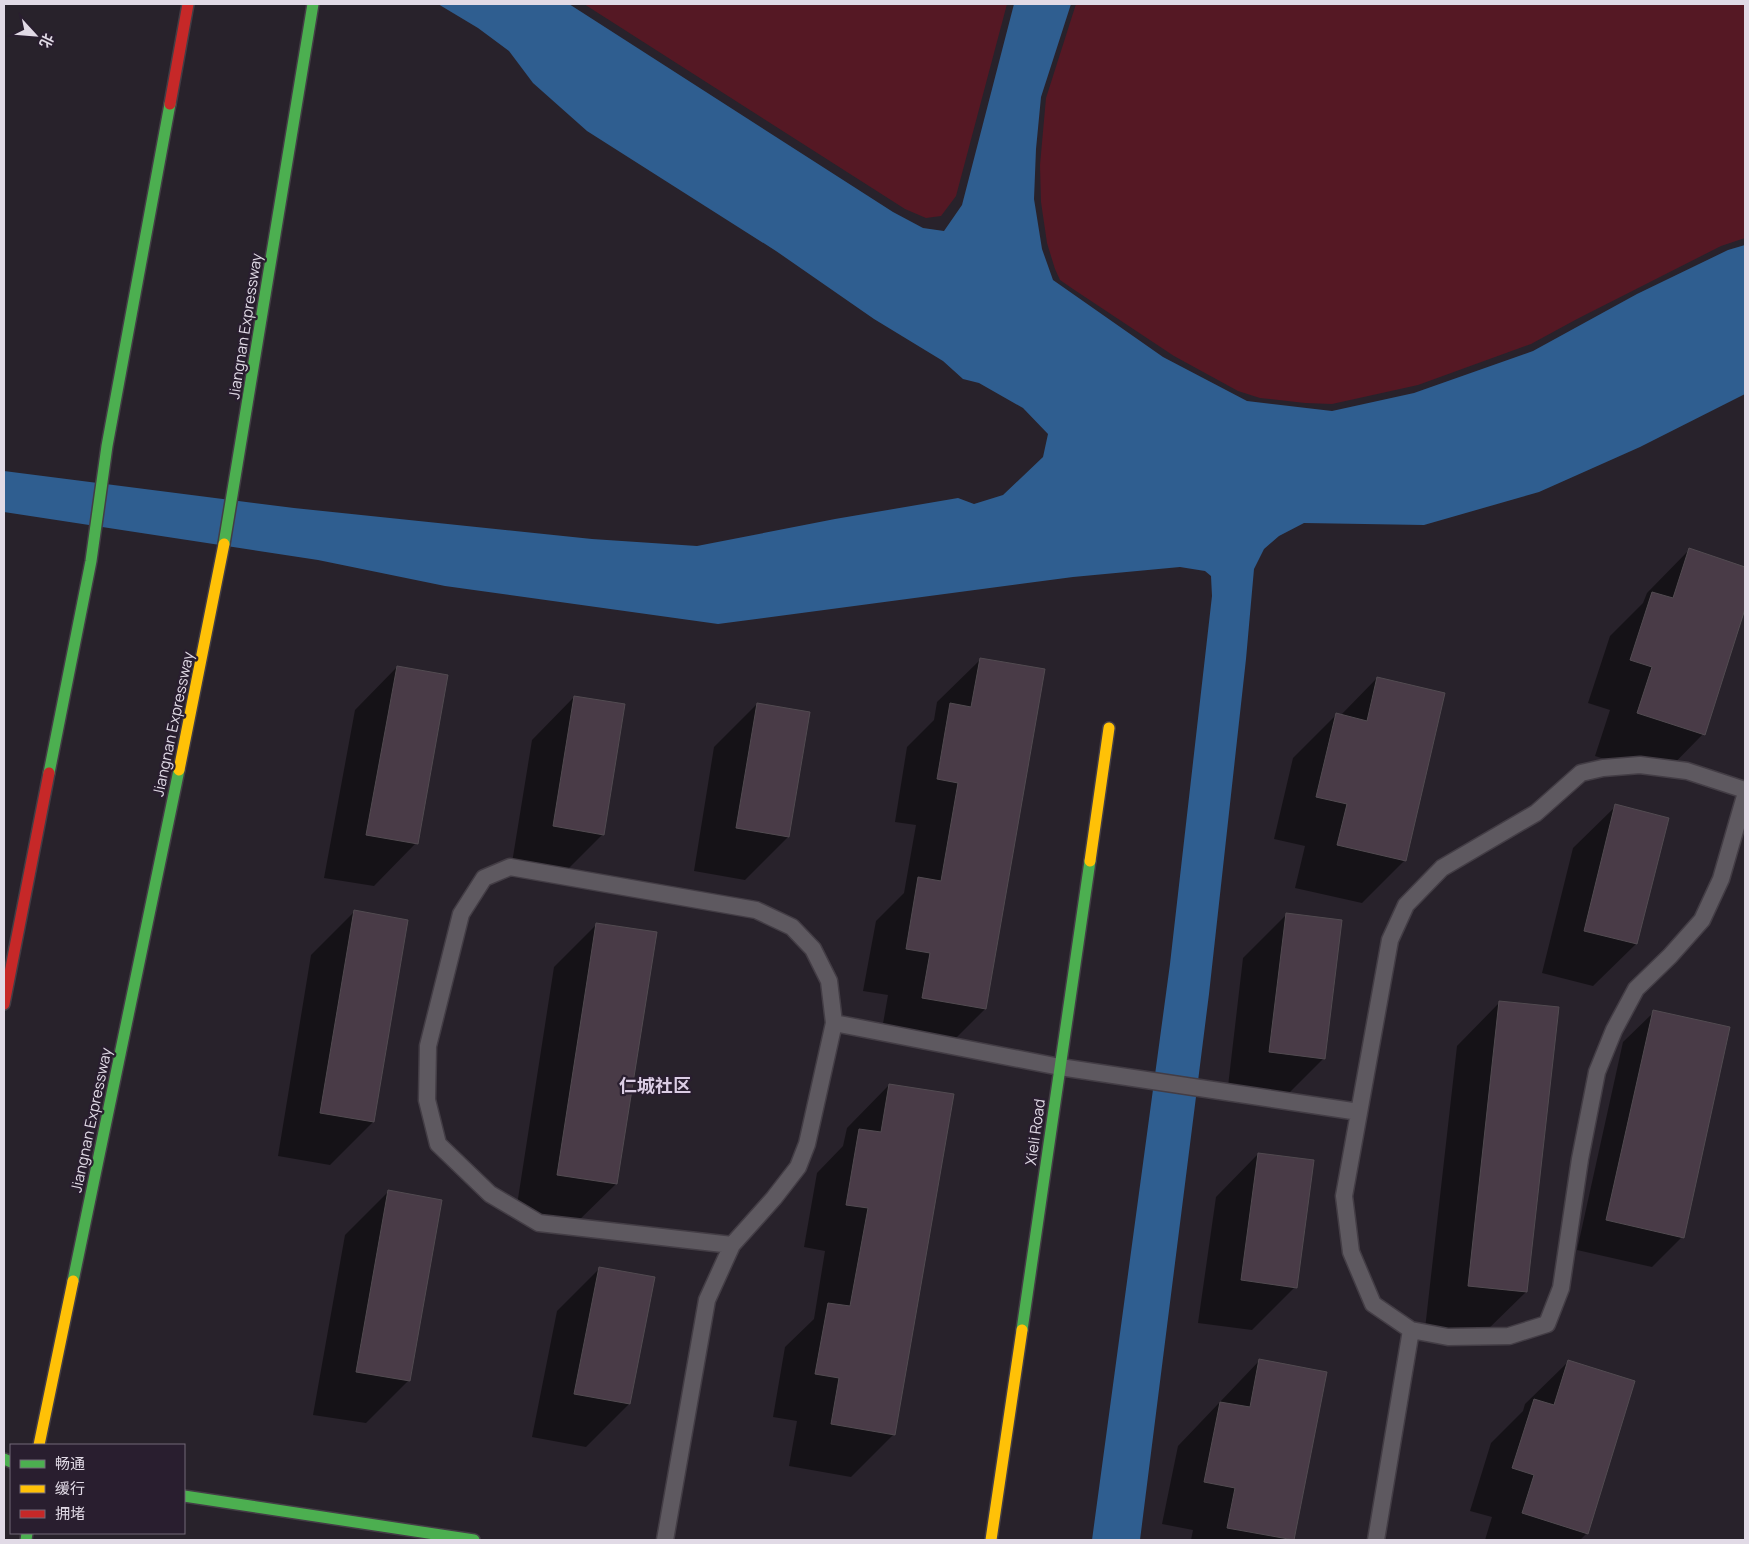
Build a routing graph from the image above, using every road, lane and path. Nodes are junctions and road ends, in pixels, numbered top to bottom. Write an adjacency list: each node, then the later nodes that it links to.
1 (188, 4): 6 (main road)
2 (313, 4): 12 (main road, Jiangnan Expressway)
3 (1109, 728): 8 (main road, Xieli Road)
4 (1745, 790): 9 (lane)
5 (1745, 796): 11 (lane)
6 (4, 1004)
7 (834, 1022): 8 (lane); 10 (lane); 10 (lane)
8 (1060, 1067): 9 (lane); 16 (main road, Xieli Road)
9 (1359, 1112): 11 (lane)
10 (732, 1245): 15 (lane)
11 (1411, 1330): 17 (lane)
12 (39, 1444)
13 (185, 1496): 14 (main road)
14 (474, 1540)
15 (665, 1540)
16 (992, 1540)
17 (1376, 1540)

